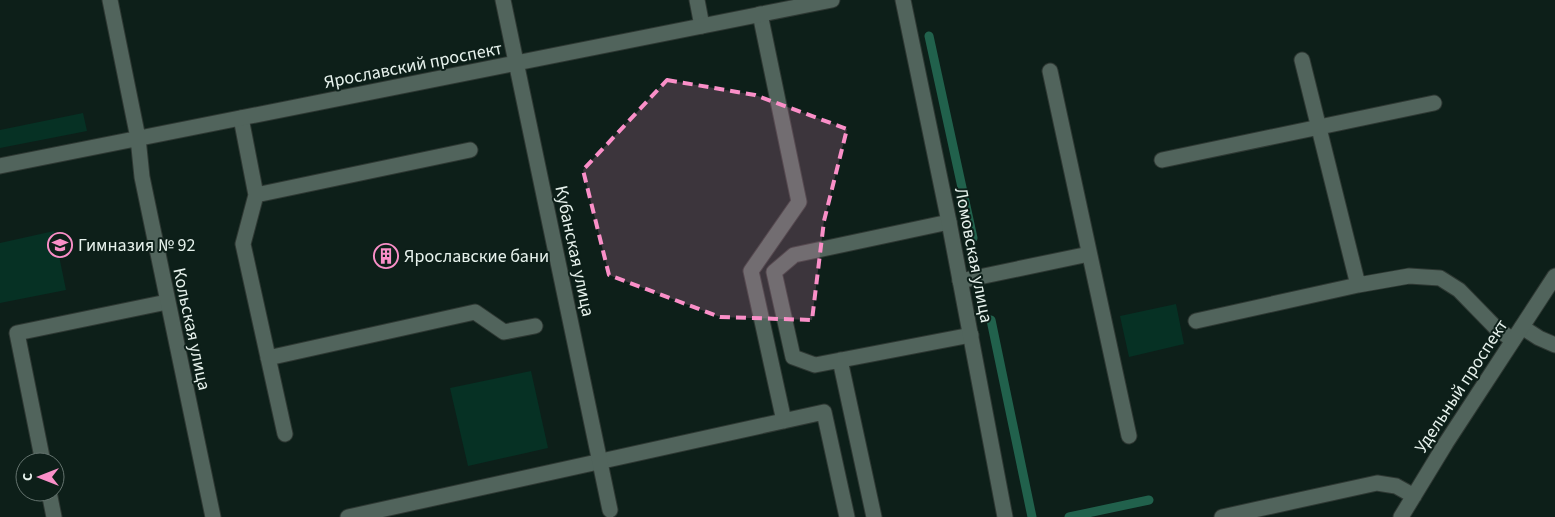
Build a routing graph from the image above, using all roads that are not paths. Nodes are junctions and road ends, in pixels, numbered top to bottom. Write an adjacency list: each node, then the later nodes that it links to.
1 (110, 0): 14 (street, Кольская улица)
2 (503, 0): 9 (street, Кубанская улица)
3 (697, 0): 7 (street)
4 (832, 0): 6 (street, Ярославский проспект)
5 (903, 0): 19 (street, Ломовская улица)
6 (760, 14): 7 (street, Ярославский проспект); 33 (street)
7 (702, 26): 9 (street, Ярославский проспект)
8 (1302, 60): 13 (street)
9 (516, 63): 12 (street, Ярославский проспект); 37 (street, Кубанская улица)
10 (1050, 70): 20 (street)
11 (1434, 103): 13 (street)
12 (241, 118): 14 (street, Ярославский проспект); 18 (street)
13 (1319, 128): 16 (street); 23 (street)
14 (138, 138): 17 (street, Ярославский проспект); 24 (street, Кольская улица)
15 (470, 150): 18 (street)
16 (1162, 160)
17 (0, 166)
18 (256, 196): 31 (street)
19 (949, 222): 22 (street, Ломовская улица); 32 (street)
20 (1090, 254): 22 (street); 35 (street)
21 (1555, 276): 27 (street, Удельный проспект)
22 (960, 281): 28 (street, Ломовская улица)
23 (1358, 285): 25 (street); 29 (street)
24 (167, 302): 36 (street); 42 (street, Кольская улица)
25 (1196, 321)
26 (535, 326): 31 (street)
27 (1522, 327): 29 (street, Удельный проспект); 30 (street)
28 (970, 335): 32 (street); 46 (street, Ломовская улица)
29 (1513, 340): 38 (street, Удельный проспект)
30 (1555, 345)
31 (268, 358): 34 (street)
32 (840, 360): 45 (street)
33 (784, 421): 37 (street); 44 (street)
34 (285, 434)
35 (1129, 436)
36 (41, 452)
37 (599, 462): 40 (street, Кубанская улица); 43 (street)
38 (1414, 496): 47 (street); 48 (street, Удельный проспект)
39 (51, 502): 41 (street)
40 (610, 510)
41 (54, 517)
42 (213, 517)
43 (348, 517)
44 (847, 517)
45 (874, 517)
46 (1005, 517)
47 (1222, 517)
48 (1401, 517)

